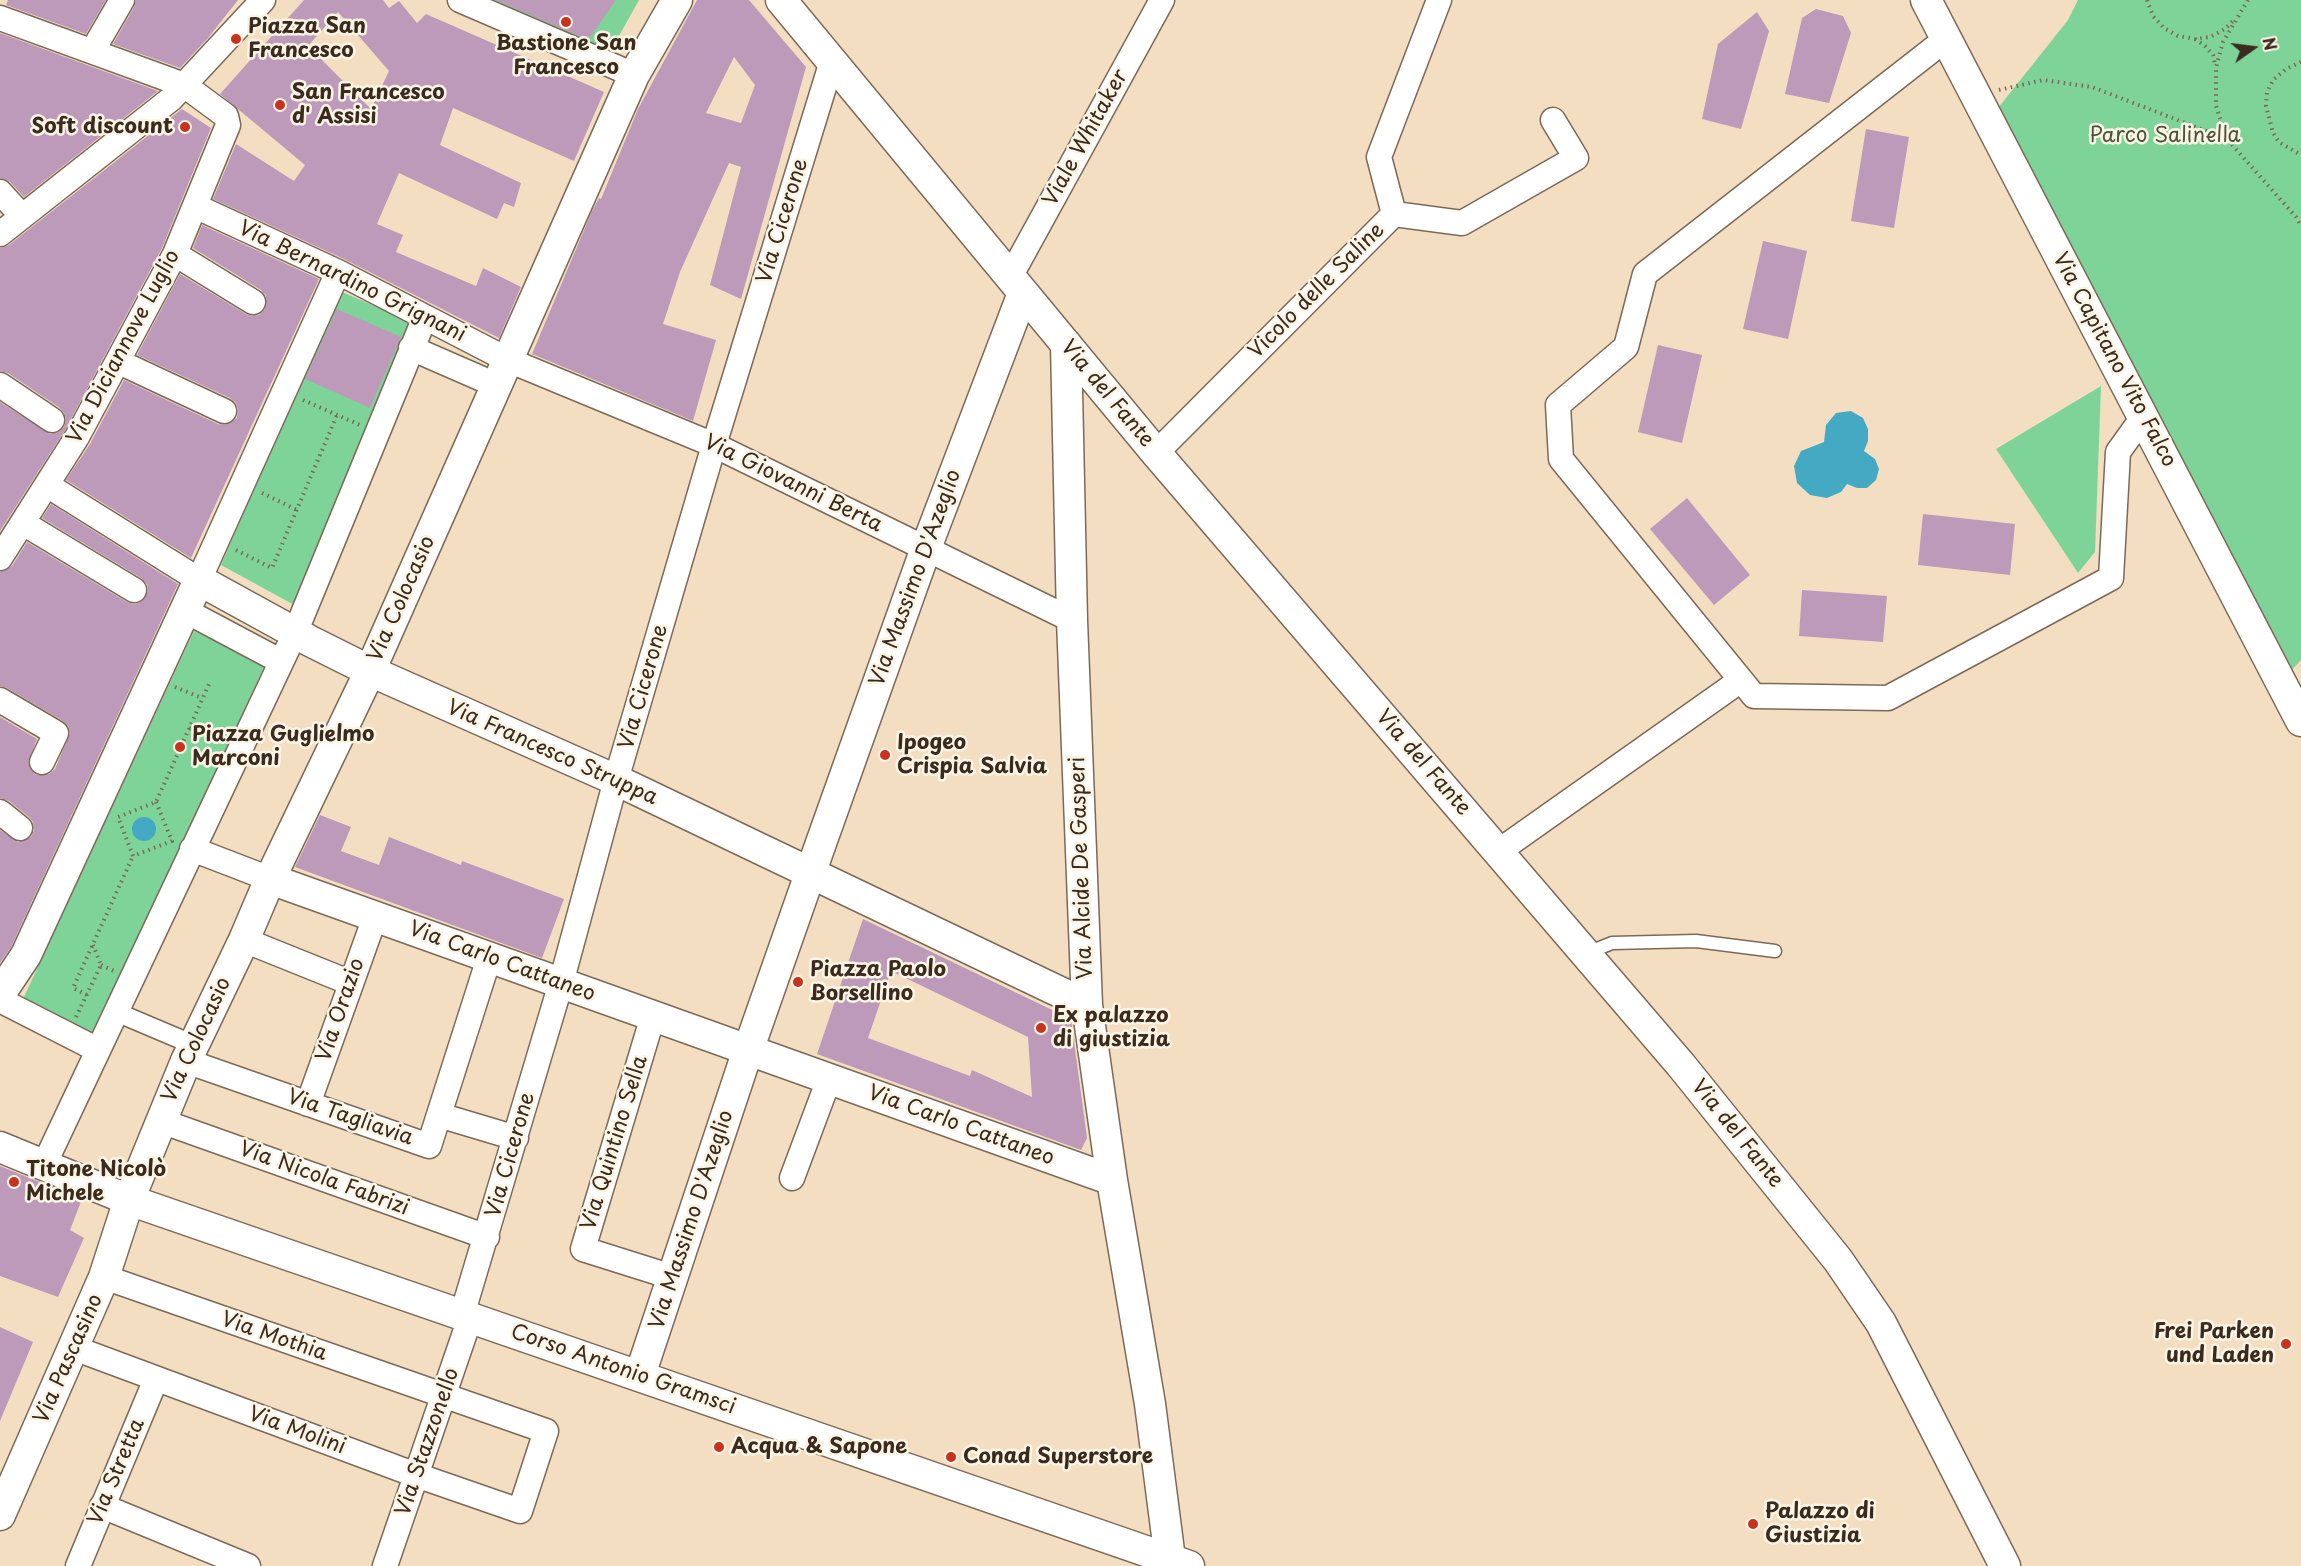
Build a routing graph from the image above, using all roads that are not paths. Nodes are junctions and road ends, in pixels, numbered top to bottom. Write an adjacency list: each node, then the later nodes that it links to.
1 (122, 0): 11 (street)
2 (460, 0): 13 (street)
3 (676, 0): 13 (street, Via Colocasio)
4 (781, 0): 12 (street, Via del Fante)
5 (1162, 0): 23 (street, Viale Whitaker)
6 (1439, 0): 18 (street, Vicolo delle Saline)
7 (1926, 0): 10 (street, Via Capitano Vito Falco)
8 (263, 1): 14 (street)
9 (0, 18): 11 (street)
10 (1946, 39): 32 (street, Via Capitano Vito Falco); 47 (street)
11 (93, 50): 14 (street)
12 (832, 60): 23 (street, Via del Fante); 34 (street, Via Cicerone)
13 (634, 75): 29 (street, Via Colocasio)
14 (176, 88): 17 (street, Via Diciannove Luglio); 19 (street)
15 (1552, 120): 18 (street)
16 (0, 192): 19 (street)
17 (195, 206): 21 (street, Via Diciannove Luglio); 22 (street, Via Bernardino Grignani)
18 (1394, 214): 35 (street, Vicolo delle Saline)
19 (22, 216): 20 (street)
20 (0, 234)
21 (175, 254): 24 (street); 28 (street, Via Diciannove Luglio)
22 (338, 272): 25 (street, Via Bernardino Grignani); 40 (street)
23 (1017, 285): 26 (street, Via del Fante); 38 (street, Via Massimo D'Azeglio)
24 (253, 302)
25 (425, 317): 27 (street); 29 (street, Via Bernardino Grignani)
26 (1066, 344): 35 (street, Via del Fante); 43 (street, Via Alcide De Gasperi)
27 (411, 348): 29 (street); 44 (street)
28 (119, 362): 31 (street); 33 (street, Via Diciannove Luglio)
29 (502, 373): 34 (street, Via Giovanni Berta); 46 (street, Via Colocasio)
30 (0, 385): 33 (street)
31 (224, 411)
32 (2144, 416): 47 (street); 49 (street, Via Capitano Vito Falco)
33 (66, 429): 36 (street, Via Diciannove Luglio)
34 (714, 445): 38 (street, Via Giovanni Berta); 51 (street, Via Cicerone)
35 (1156, 453): 55 (street, Via del Fante)
36 (47, 485): 37 (street, Via Diciannove Luglio); 40 (street)
37 (23, 523): 39 (street, Via Diciannove Luglio); 41 (street)
38 (926, 548): 43 (street, Via Giovanni Berta); 56 (street, Via Massimo D'Azeglio)
39 (0, 558)
40 (191, 576): 42 (street); 44 (street, Via Francesco Struppa)
41 (135, 590)
42 (184, 610): 45 (street); 65 (street)
43 (1072, 620): 67 (street, Via Alcide De Gasperi)
44 (302, 637): 45 (street); 46 (street, Via Francesco Struppa)
45 (280, 661): 54 (street)
46 (370, 671): 51 (street, Via Francesco Struppa); 57 (street, Via Colocasio)
47 (1741, 680): 55 (street)
48 (0, 700): 50 (street)
49 (2301, 722)
50 (42, 762)
51 (616, 780): 56 (street, Via Francesco Struppa); 64 (street, Via Cicerone)
52 (0, 812): 53 (street)
53 (20, 828)
54 (192, 849): 57 (street); 68 (street)
55 (1499, 851): 61 (street, Via del Fante)
56 (806, 869): 67 (street, Via Francesco Struppa); 72 (street, Via Massimo D'Azeglio)
57 (270, 879): 58 (street, Via Carlo Cattaneo); 59 (street, Via Colocasio)
58 (375, 917): 62 (street, Via Carlo Cattaneo); 63 (street, Via Orazio)
59 (244, 940): 63 (street); 71 (street, Via Colocasio)
60 (1775, 951): 61 (lane)
61 (1587, 953): 99 (street, Via del Fante)
62 (489, 958): 64 (street, Via Carlo Cattaneo); 75 (street, Via Tagliavia)
63 (351, 983): 74 (street, Via Orazio)
64 (561, 983): 69 (street, Via Carlo Cattaneo); 77 (street, Via Cicerone)
65 (0, 994)
66 (0, 1000): 70 (street)
67 (1087, 1005): 81 (street, Via Alcide De Gasperi)
68 (122, 1015): 70 (street); 71 (street)
69 (653, 1016): 72 (street, Via Carlo Cattaneo); 85 (street, Via Quintino Sella)
70 (98, 1050): 79 (street)
71 (190, 1053): 74 (street, Via Tagliavia); 76 (street, Via Colocasio)
72 (742, 1053): 73 (street, Via Carlo Cattaneo); 85 (street, Via Massimo D'Azeglio)
73 (820, 1076): 80 (street); 81 (street, Via Carlo Cattaneo)
74 (308, 1104): 75 (street, Via Tagliavia)
75 (439, 1116): 77 (street)
76 (161, 1121): 82 (street, Via Colocasio); 83 (street, Via Nicola Fabrizi)
77 (516, 1138): 83 (street, Via Cicerone)
78 (0, 1146): 79 (street, Corso Antonio Gramsci)
79 (52, 1168): 82 (street, Corso Antonio Gramsci)
80 (792, 1178)
81 (1112, 1180): 95 (street, Via Alcide De Gasperi)
82 (129, 1200): 84 (street, Via Pascasino); 86 (street, Corso Antonio Gramsci)
83 (487, 1237): 86 (street, Via Cicerone)
84 (104, 1277): 87 (street, Via Pascasino); 90 (street, Via Mothia)
85 (672, 1277): 88 (street, Via Massimo D'Azeglio)
86 (466, 1317): 88 (street, Corso Antonio Gramsci); 90 (street, Via Stazzonello)
87 (74, 1348): 89 (street, Via Molini); 94 (street, Via Pascasino)
88 (640, 1375): 95 (street, Corso Antonio Gramsci)
89 (156, 1379): 91 (street, Via Molini); 92 (street, Via Stretta)
90 (444, 1396): 91 (street, Via Stazzonello); 93 (street, Via Mothia)
91 (416, 1475): 93 (street, Via Molini); 98 (street, Via Stazzonello)
92 (102, 1506): 96 (street, Via Stretta); 97 (street)
93 (520, 1511)
94 (0, 1515)
95 (1177, 1564)
96 (78, 1566)
97 (248, 1566)
98 (385, 1566)
99 (2005, 1566)

